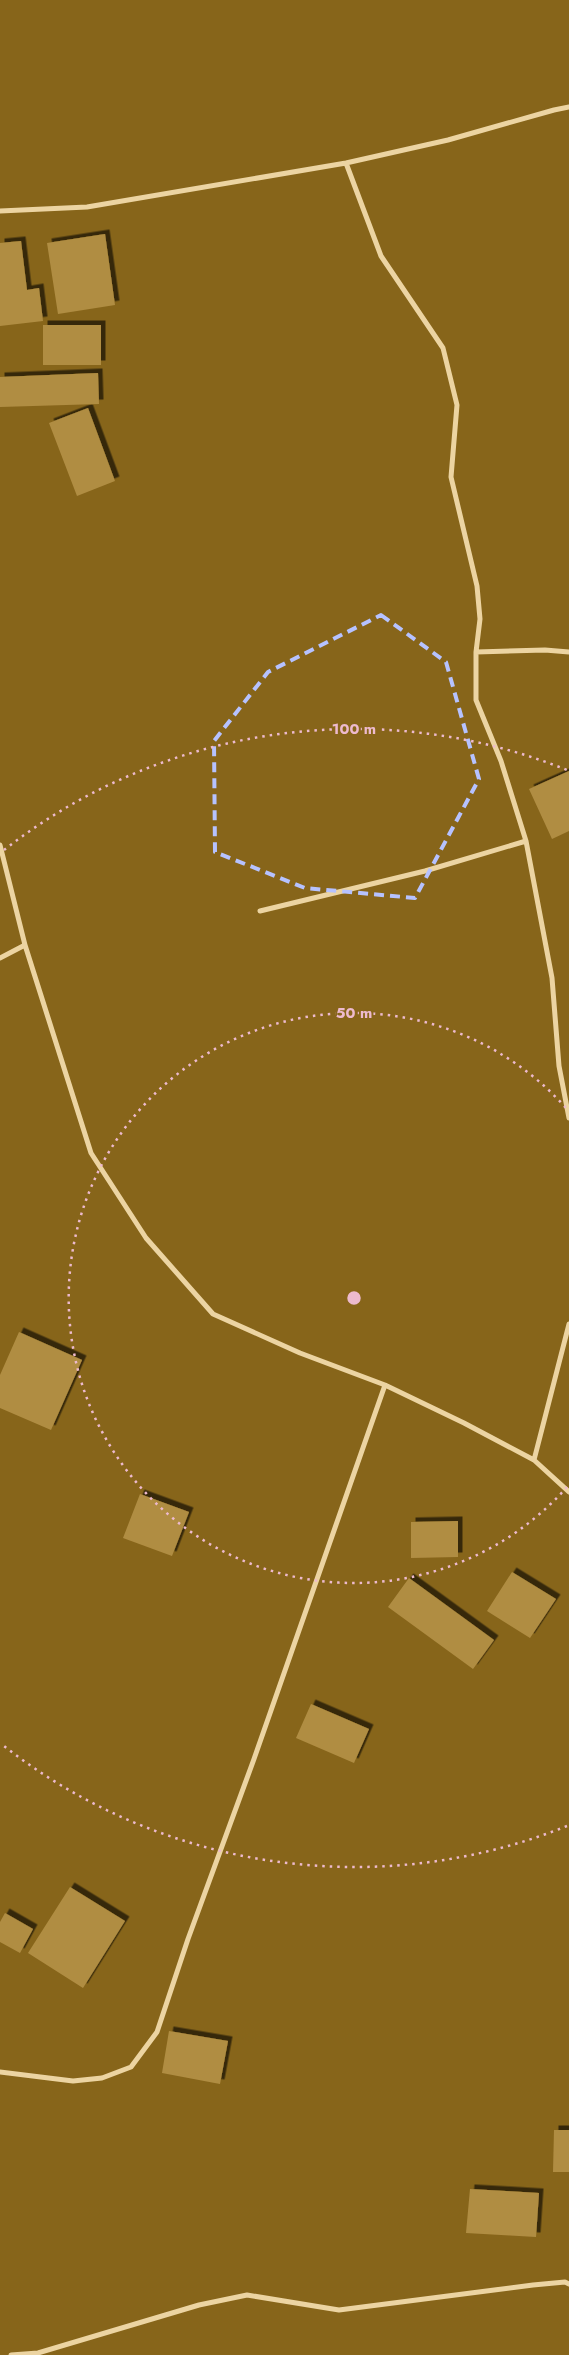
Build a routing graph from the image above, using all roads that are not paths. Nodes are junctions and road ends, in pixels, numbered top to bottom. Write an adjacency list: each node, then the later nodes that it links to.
1 (569, 108): 2 (street)
2 (346, 163): 3 (street); 4 (street)
3 (0, 211)
4 (476, 652): 5 (street); 6 (street)
5 (569, 652)
6 (526, 841): 8 (street); 11 (street)
7 (0, 845): 9 (street)
8 (260, 911)
9 (25, 945): 10 (street); 13 (street)
10 (0, 958)
11 (569, 1118)
12 (569, 1324): 14 (street)
13 (385, 1385): 14 (street); 16 (street)
14 (534, 1460): 15 (street)
15 (569, 1492)
16 (0, 2072)
17 (569, 2284): 18 (street)
18 (11, 2355)

